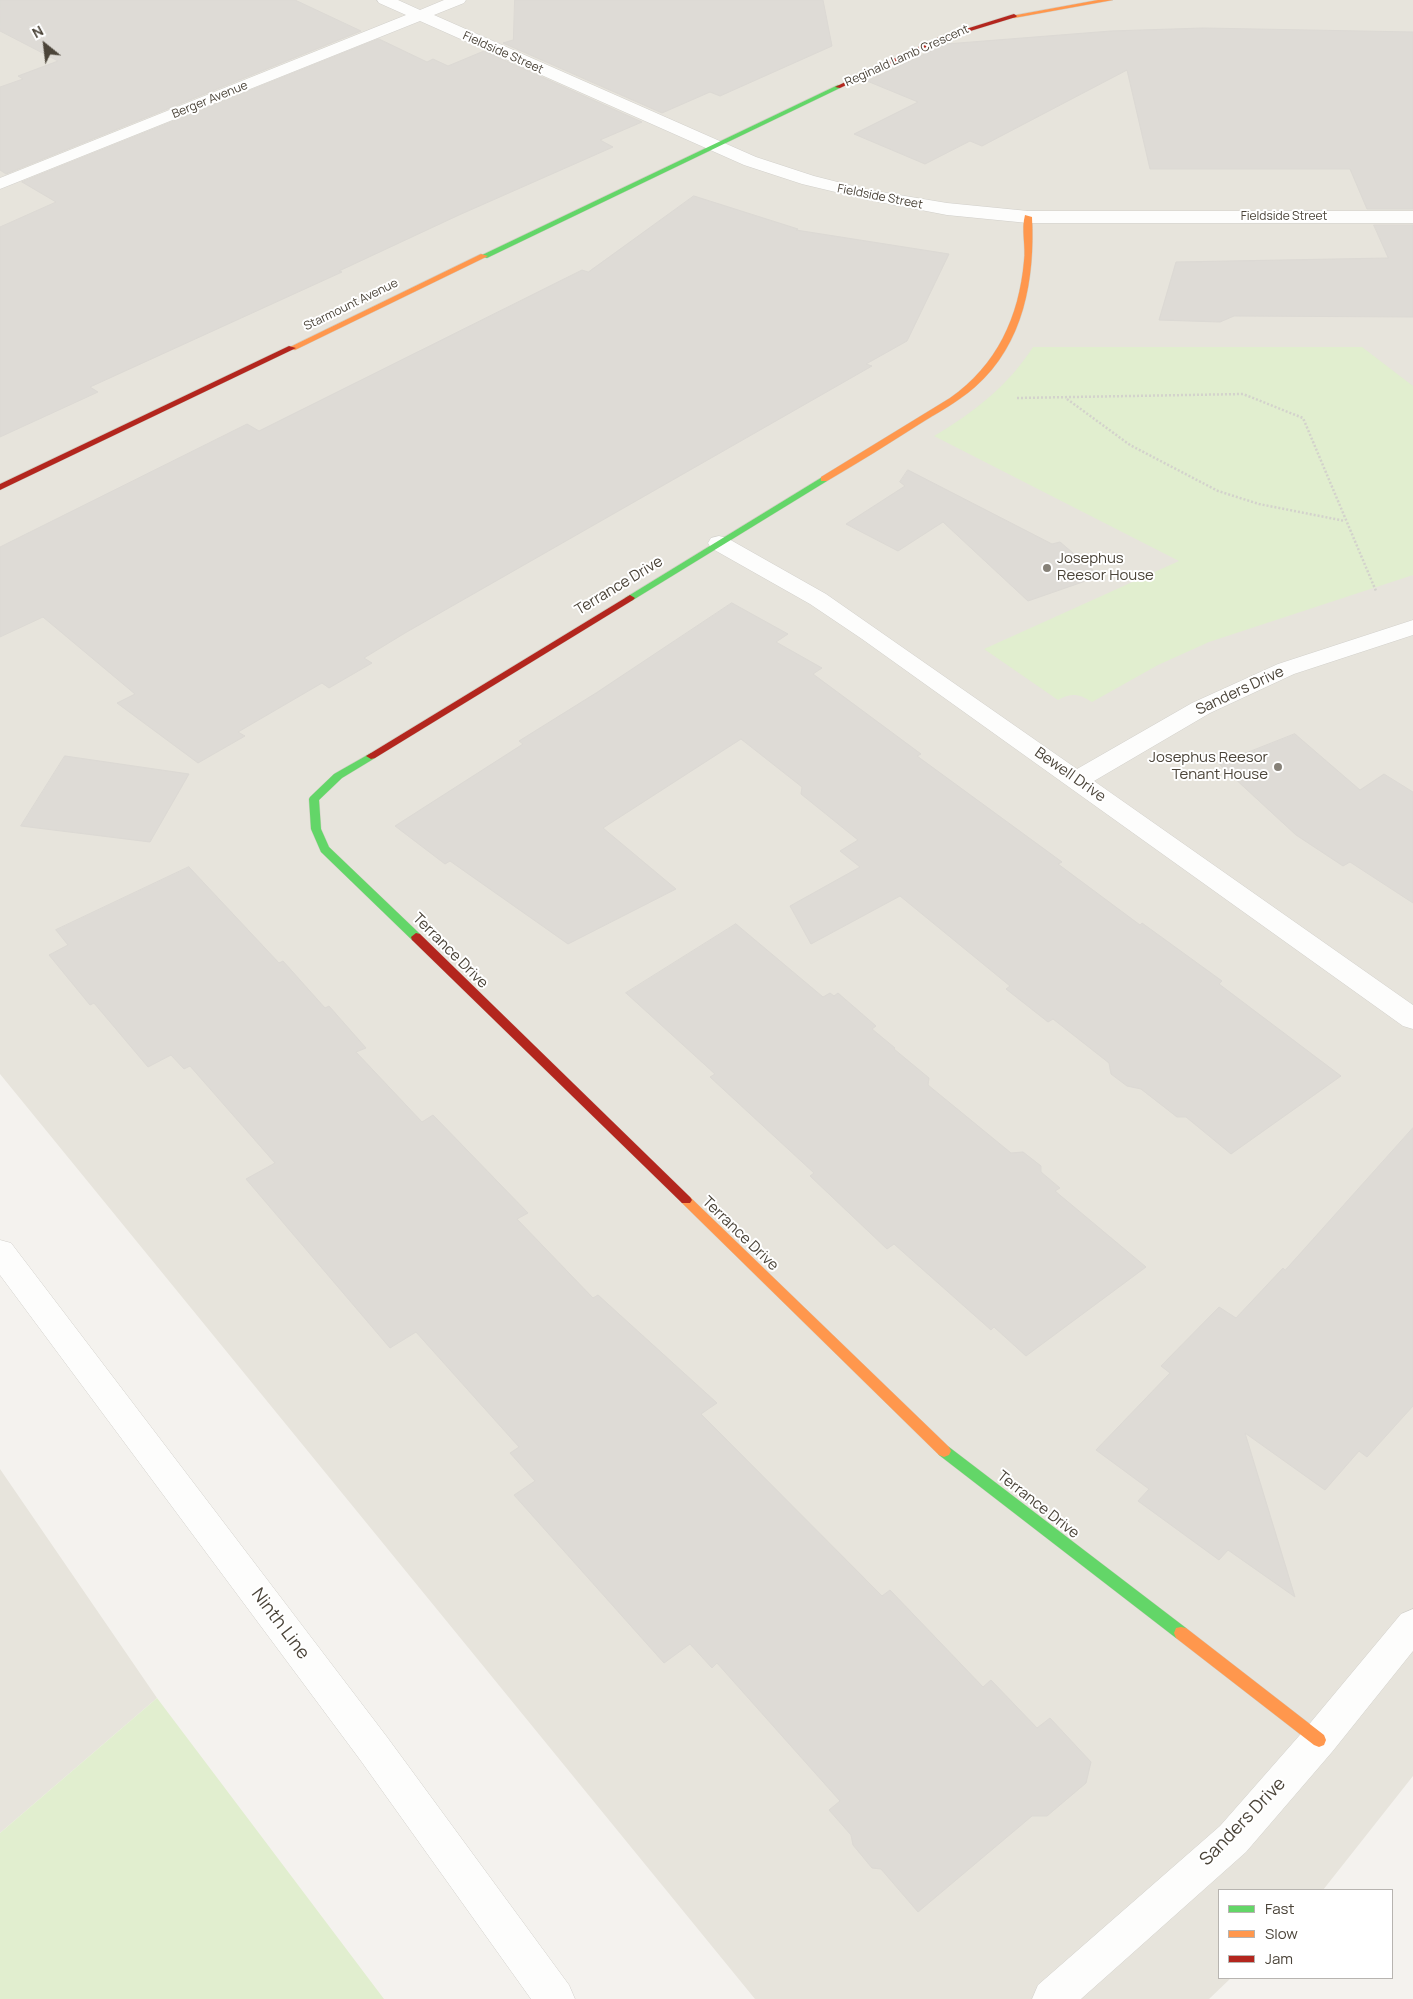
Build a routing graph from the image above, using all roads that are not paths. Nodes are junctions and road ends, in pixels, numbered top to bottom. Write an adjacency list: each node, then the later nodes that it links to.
1 (384, 0): 4 (street, Fieldside Street)
2 (458, 0): 4 (street)
3 (1110, 0): 5 (street, Reginald Lamb Crescent)
4 (419, 16): 5 (street, Fieldside Street); 6 (street, Berger Avenue)
5 (714, 146): 7 (street, Fieldside Street); 9 (street, Starmount Avenue)
6 (0, 184)
7 (1028, 217): 8 (street, Fieldside Street); 10 (street, Terrance Drive)
8 (1413, 217)
9 (0, 487)
10 (720, 543): 12 (street, Bewell Drive); 16 (street, Terrance Drive)
11 (1413, 627): 12 (street, Sanders Drive)
12 (1077, 780): 13 (street, Bewell Drive)
13 (1413, 1019)
14 (0, 1252): 17 (street, Ninth Line)
15 (1413, 1625): 16 (street, Sanders Drive)
16 (1320, 1740): 18 (street, Sanders Drive)
17 (555, 1999)
18 (1052, 1999)

